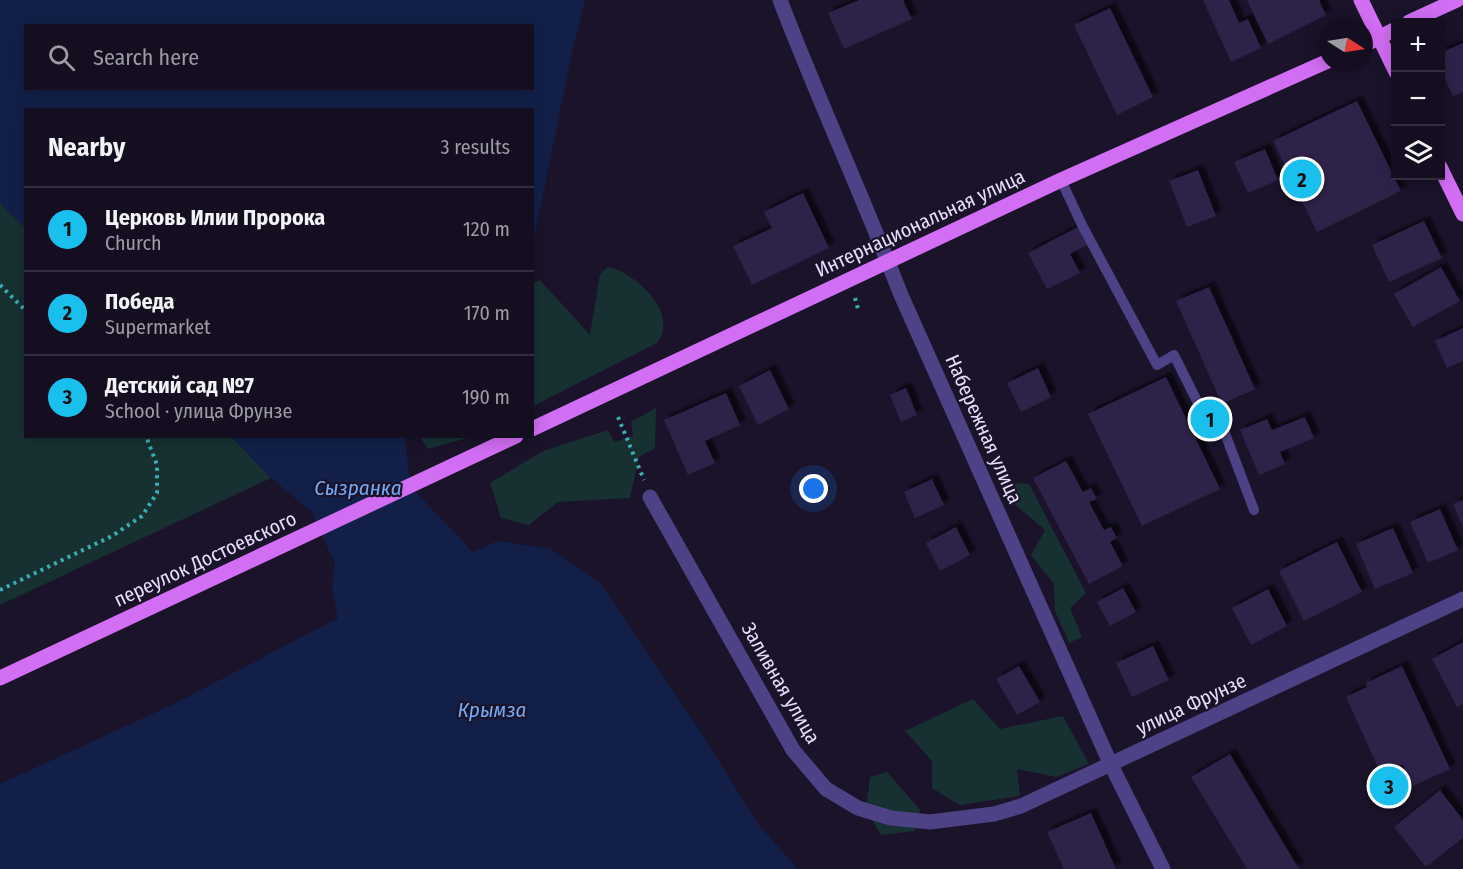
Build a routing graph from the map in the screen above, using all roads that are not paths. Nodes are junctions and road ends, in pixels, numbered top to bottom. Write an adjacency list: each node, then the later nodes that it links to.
1 (780, 0): 13 (street, Набережная улица)
2 (1361, 0): 6 (main road)
3 (1457, 0): 4 (main road)
4 (1417, 18)
5 (1391, 31): 6 (main road)
6 (1379, 38): 7 (main road); 8 (main road)
7 (1373, 41)
8 (1391, 64)
9 (1319, 65): 11 (main road, Интернациональная улица)
10 (1445, 176): 12 (main road)
11 (1061, 180): 13 (main road, Интернациональная улица); 17 (lane)
12 (1463, 214)
13 (888, 261): 14 (main road, Интернациональная улица); 20 (street, Набережная улица)
14 (534, 428)
15 (512, 438): 19 (main road, переулок Достоевского)
16 (650, 497): 21 (street, Заливная улица)
17 (1254, 510)
18 (1463, 599): 20 (street, улица Фрунзе)
19 (0, 678)
20 (1111, 765): 21 (street, улица Фрунзе); 22 (street, Набережная улица)
21 (930, 822)
22 (1163, 869)

